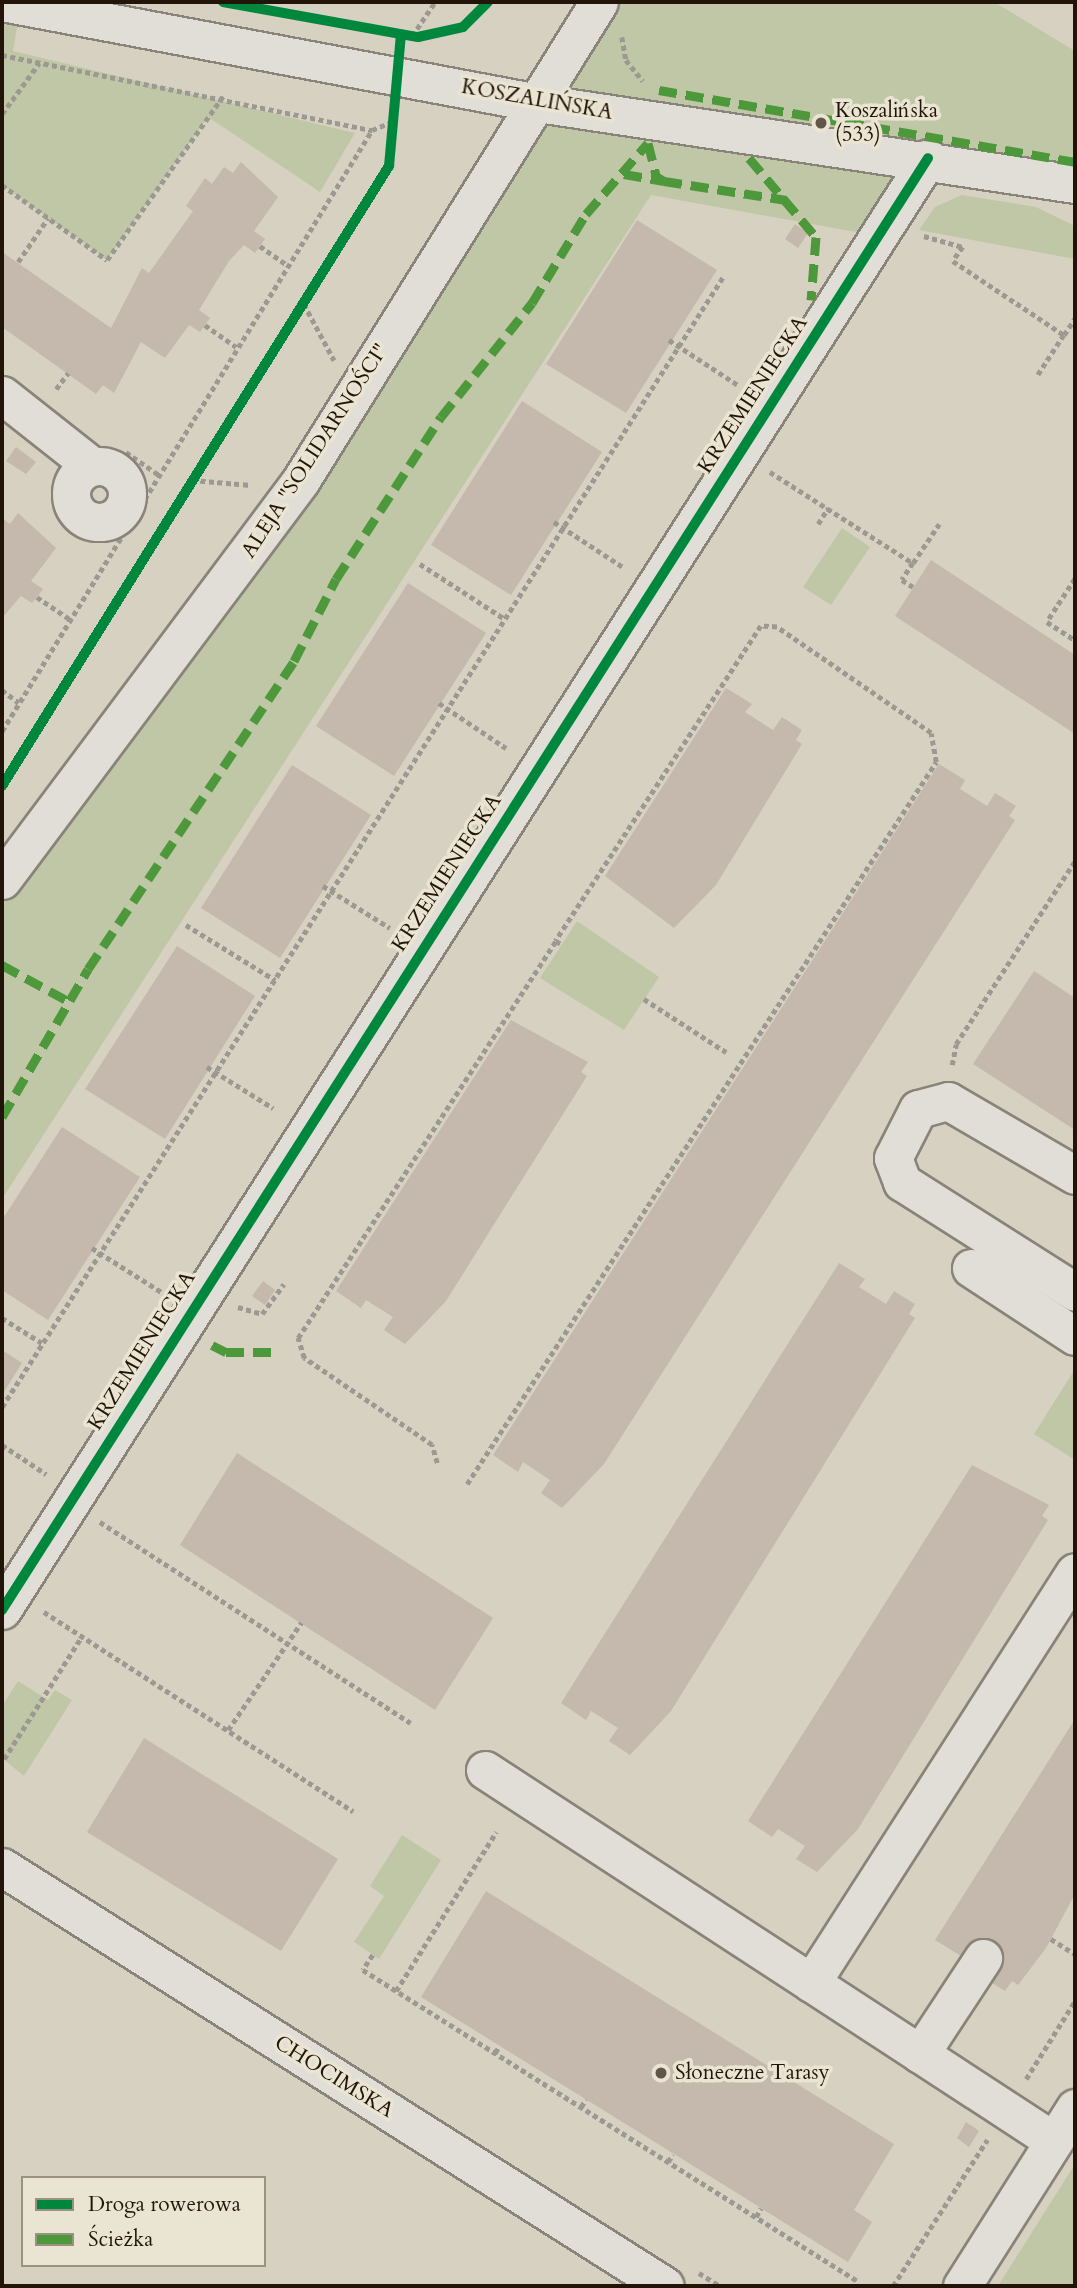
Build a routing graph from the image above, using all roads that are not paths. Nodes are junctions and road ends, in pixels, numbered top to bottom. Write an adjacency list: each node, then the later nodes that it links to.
1 (2, 2): 3 (street, KOSZALIŃSKA)
2 (599, 2): 3 (street, ALEJA "SOLIDARNOŚCI")
3 (538, 103): 4 (street, KOSZALIŃSKA); 8 (street, ALEJA "SOLIDARNOŚCI")
4 (928, 158): 5 (street, KOSZALIŃSKA); 14 (street, KRZEMIENIECKA)
5 (1075, 184)
6 (2, 396): 7 (street)
7 (92, 466)
8 (2, 880)
9 (1075, 1175): 11 (street)
10 (971, 1268): 12 (street)
11 (1075, 1292)
12 (1075, 1336)
13 (1075, 1572): 18 (street)
14 (2, 1610)
15 (485, 1770): 18 (street)
16 (2, 1867): 22 (street, CHOCIMSKA)
17 (983, 1958): 19 (street)
18 (811, 1983): 19 (street)
19 (920, 2054): 21 (street)
20 (1075, 2108): 21 (street)
21 (1054, 2141): 23 (street)
22 (665, 2286)
23 (962, 2286)

